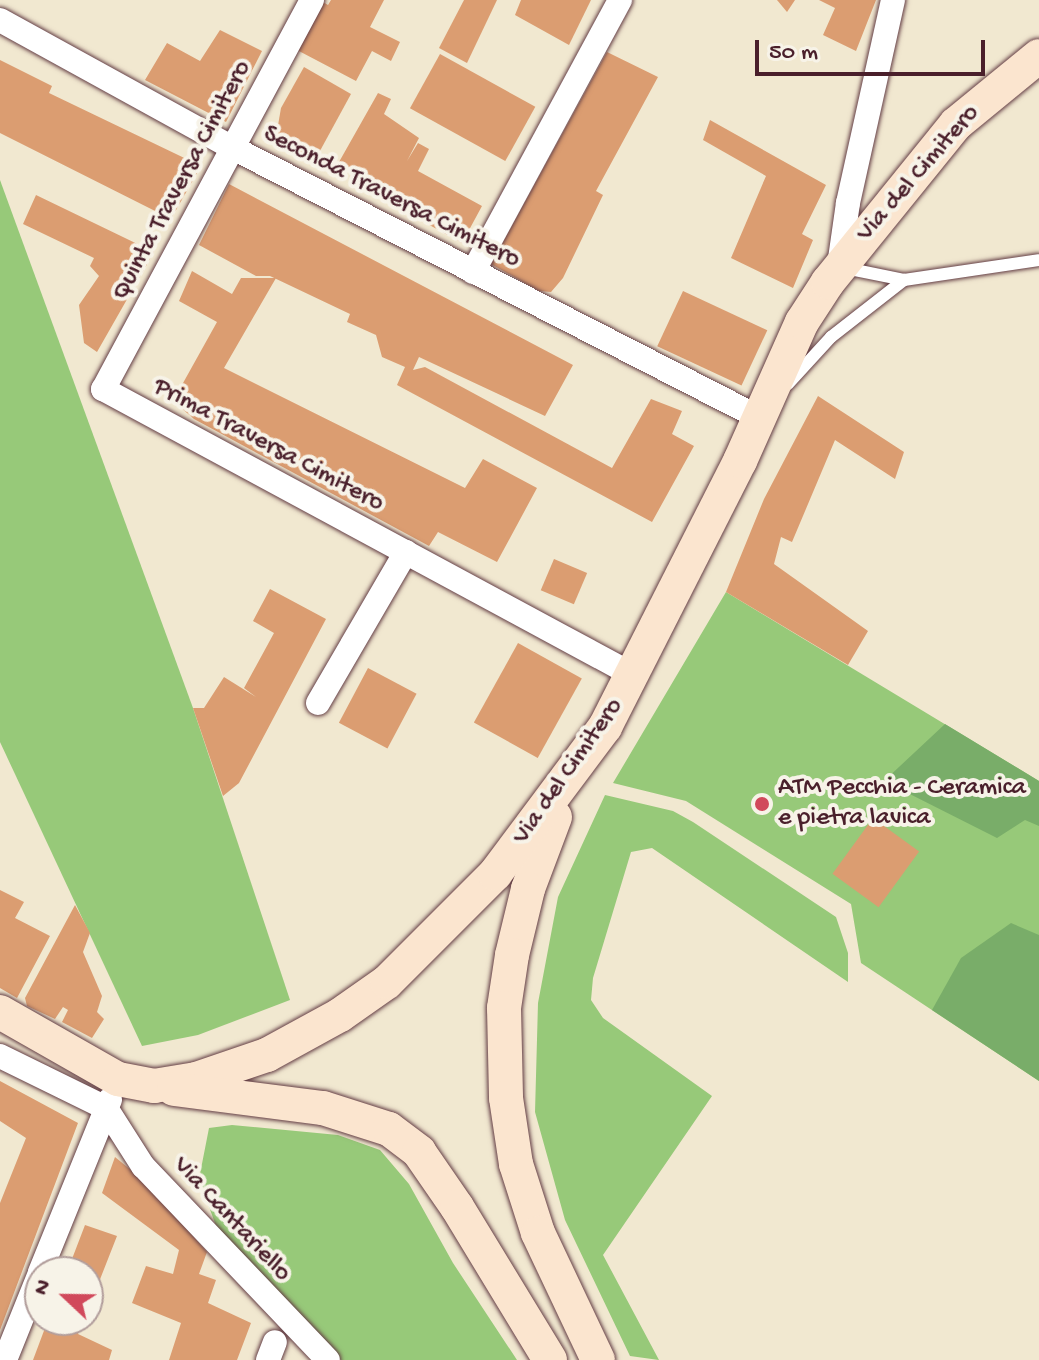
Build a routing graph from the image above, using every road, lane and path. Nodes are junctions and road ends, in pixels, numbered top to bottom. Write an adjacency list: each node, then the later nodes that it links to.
1 (312, 0): 6 (street, Quinta Traversa Cimitero)
2 (620, 0): 9 (street)
3 (893, 0): 8 (street)
4 (0, 20): 6 (street, Seconda Traversa Cimitero)
5 (1039, 56): 8 (main road, Via del Cimitero)
6 (233, 148): 9 (street, Seconda Traversa Cimitero); 11 (street, Quinta Traversa Cimitero)
7 (1039, 260): 10 (lane, Via del Cimitero)
8 (839, 266): 10 (lane, Via del Cimitero); 12 (main road, Via del Cimitero)
9 (473, 272): 12 (street, Seconda Traversa Cimitero)
10 (904, 280): 12 (lane)
11 (103, 389): 13 (street, Prima Traversa Cimitero)
12 (760, 418): 14 (main road, Via del Cimitero)
13 (406, 552): 14 (street, Prima Traversa Cimitero); 15 (street)
14 (633, 675): 16 (main road, Via del Cimitero)
15 (318, 703)
16 (567, 783): 19 (main road, Via del Cimitero); 26 (main road)
17 (0, 1012): 20 (main road, Via del Cimitero)
18 (0, 1056): 20 (street)
19 (154, 1086): 20 (main road, Via del Cimitero); 25 (main road)
20 (112, 1094): 21 (street); 24 (street, Via Cantariello)
21 (47, 1256)
22 (24, 1313): 23 (street)
23 (5, 1360)
24 (328, 1360)
25 (550, 1360)
26 (598, 1360)

